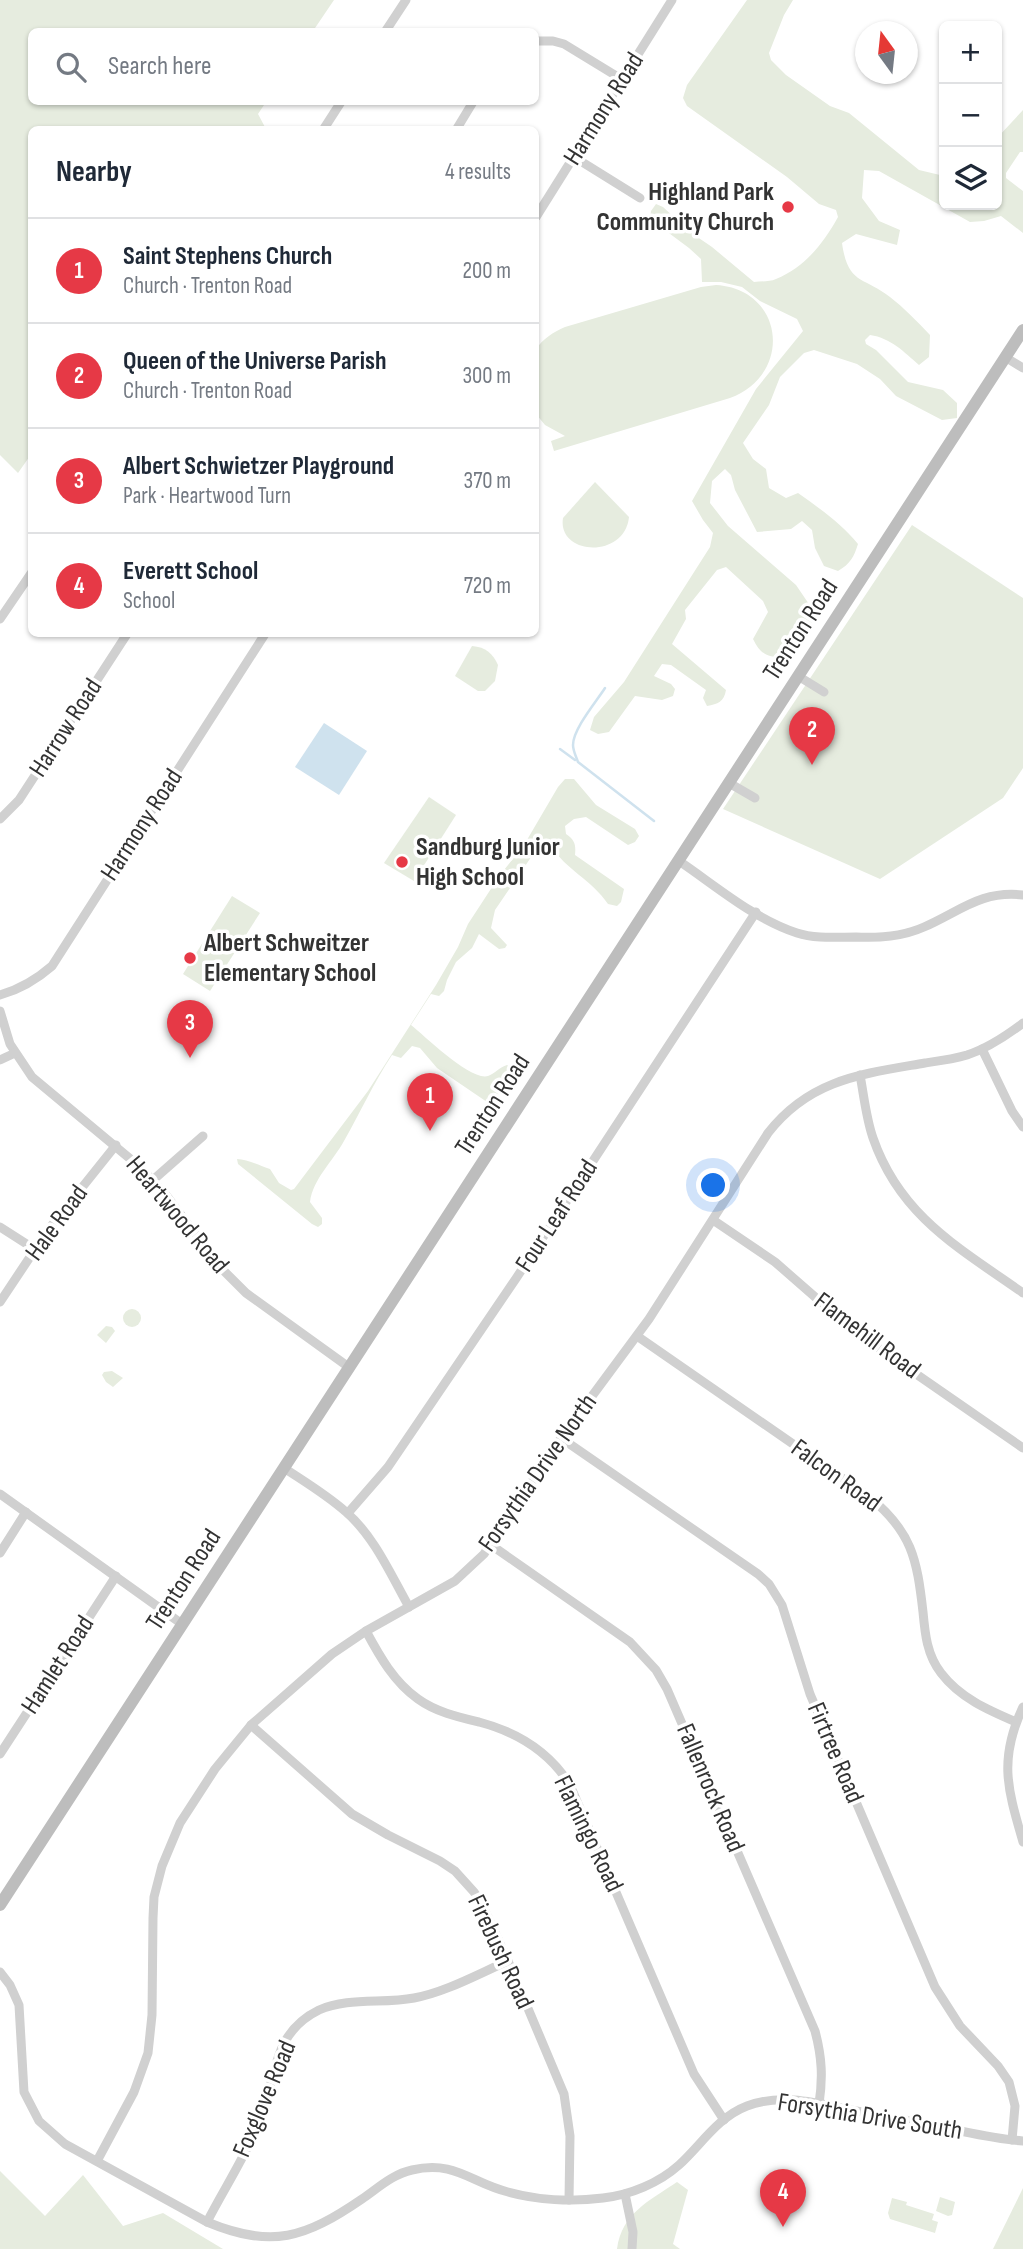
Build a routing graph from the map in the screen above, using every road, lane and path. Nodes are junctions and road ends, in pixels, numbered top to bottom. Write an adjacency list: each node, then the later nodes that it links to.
1 (405, 0): 3 (street)
2 (672, 0): 5 (street, Harmony Road)
3 (388, 28)
4 (539, 41): 5 (street)
5 (623, 80): 10 (street, Harmony Road)
6 (339, 105): 8 (street)
7 (471, 105): 9 (street)
8 (326, 126)
9 (458, 126)
10 (574, 157): 11 (street); 12 (street, Harmony Road)
11 (640, 198)
12 (539, 212)
13 (1023, 330): 14 (main road, Trenton Road)
14 (1005, 357): 15 (street); 20 (main road, Trenton Road)
15 (1023, 368)
16 (28, 578): 17 (street)
17 (0, 619)
18 (125, 637): 24 (street, Harrow Road)
19 (263, 637): 28 (street, Harmony Road)
20 (798, 676): 21 (street); 22 (main road, Trenton Road)
21 (824, 692)
22 (729, 783): 23 (street); 25 (main road, Trenton Road)
23 (755, 798)
24 (0, 819)
25 (678, 861): 27 (street); 45 (main road, Trenton Road)
26 (1023, 895): 27 (street)
27 (756, 912): 51 (street, Four Leaf Road)
28 (0, 995)
29 (0, 1011): 32 (street, Heartwood Road)
30 (1023, 1023): 31 (street, Forsythia Drive North)
31 (982, 1049): 34 (street, Forsythia Drive North); 35 (street)
32 (15, 1053): 33 (street); 37 (street, Heartwood Road)
33 (0, 1060)
34 (860, 1075): 39 (street, Forsythia Drive North); 42 (street)
35 (1023, 1127)
36 (203, 1136): 38 (street)
37 (116, 1145): 38 (street, Heartwood Road); 41 (street, Hale Road)
38 (153, 1180): 45 (street, Heartwood Road)
39 (713, 1220): 44 (street, Forsythia Drive North); 47 (street, Flamehill Road)
40 (0, 1227): 41 (street)
41 (36, 1250): 43 (street, Hale Road)
42 (1023, 1293)
43 (0, 1302)
44 (637, 1336): 46 (street, Forsythia Drive North); 59 (street, Falcon Road)
45 (350, 1368): 48 (main road, Trenton Road)
46 (561, 1438): 52 (street, Forsythia Drive North); 68 (street, Firtree Road)
47 (1023, 1448)
48 (284, 1468): 51 (street); 56 (main road, Trenton Road)
49 (0, 1494): 50 (street)
50 (26, 1512): 53 (street); 54 (street)
51 (348, 1513): 55 (street)
52 (491, 1545): 55 (street, Forsythia Drive North); 66 (street, Fallenrock Road)
53 (0, 1553)
54 (116, 1576): 56 (street); 61 (street, Hamlet Road)
55 (409, 1607): 57 (street, Forsythia Drive North)
56 (182, 1624): 63 (main road, Trenton Road)
57 (366, 1631): 60 (street, Forsythia Drive North); 67 (street, Flamingo Road)
58 (1023, 1707): 59 (street)
59 (1016, 1722): 62 (street)
60 (251, 1725): 64 (street, Firebush Road); 70 (street, Forsythia Drive North)
61 (0, 1754)
62 (1023, 1842)
63 (0, 1905)
64 (508, 1962): 72 (street, Firebush Road); 73 (street, Foxglove Road)
65 (0, 1972): 70 (street, Forsythia Drive South)
66 (819, 2104): 67 (street, Forsythia Drive South); 68 (street, Forsythia Drive South)
67 (723, 2120): 71 (street, Forsythia Drive South)
68 (1012, 2140): 69 (street, Forsythia Drive South)
69 (1023, 2141)
70 (97, 2161): 73 (street, Forsythia Drive South)
71 (625, 2194): 72 (street, Forsythia Drive South); 75 (street)
72 (569, 2200): 74 (street, Forsythia Drive South)
73 (207, 2222): 74 (street, Forsythia Drive South)
74 (283, 2244)
75 (632, 2249)

